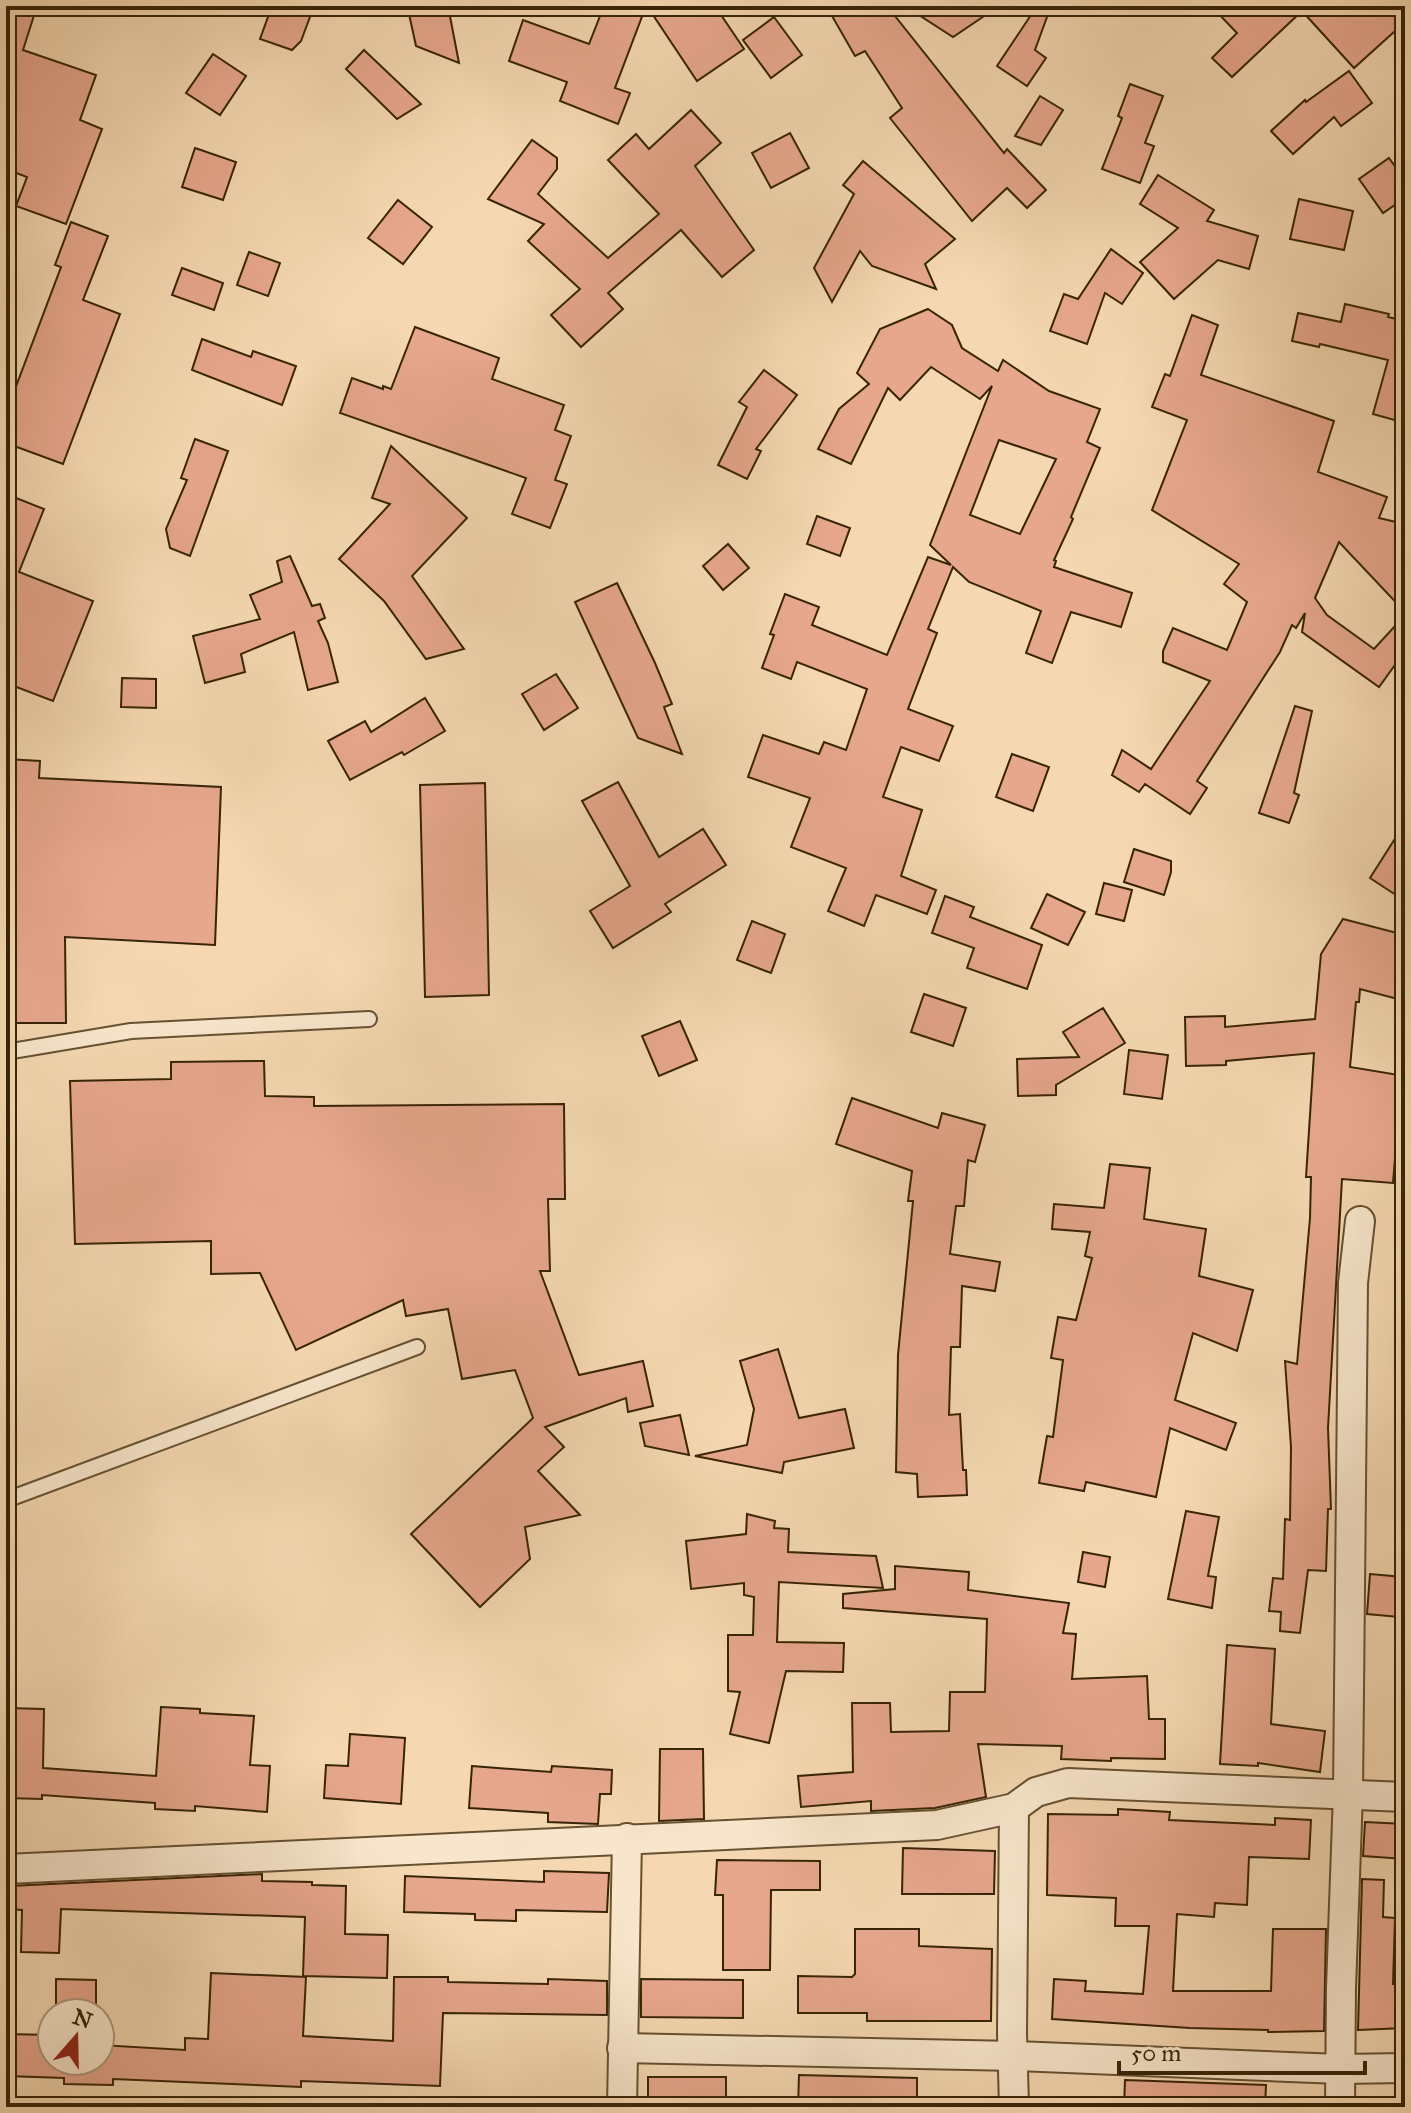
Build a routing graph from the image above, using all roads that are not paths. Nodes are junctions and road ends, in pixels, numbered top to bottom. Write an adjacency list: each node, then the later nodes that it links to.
1 (369, 1019): 2 (lane)
2 (6, 1052)
3 (1360, 1221): 6 (street)
4 (417, 1347): 5 (lane)
5 (6, 1500)
6 (1348, 1793): 7 (street); 8 (street); 14 (street)
7 (1405, 1797)
8 (1014, 1808): 9 (street); 12 (street)
9 (627, 1838): 10 (street); 11 (street)
10 (6, 1869)
11 (622, 2048): 12 (street); 15 (street)
12 (1015, 2056): 14 (street); 16 (street)
13 (1405, 2068): 14 (street)
14 (1340, 2069): 17 (street)
15 (622, 2107)
16 (1014, 2107)
17 (1340, 2107)

